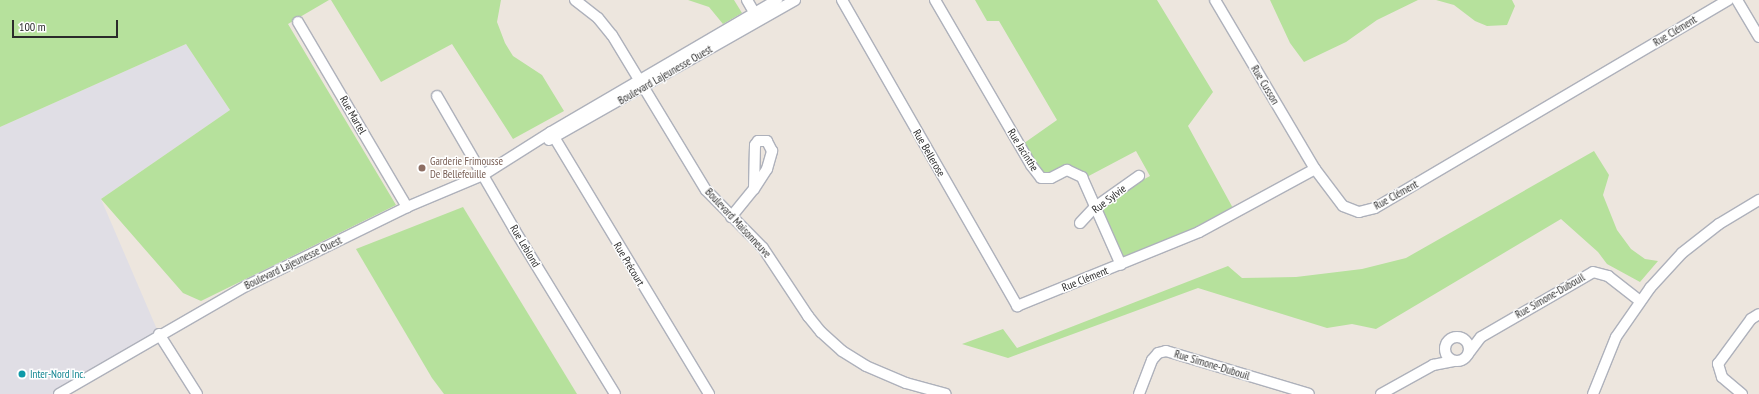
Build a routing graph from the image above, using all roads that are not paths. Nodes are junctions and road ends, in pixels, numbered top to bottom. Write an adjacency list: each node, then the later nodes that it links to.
1 (575, 0): 13 (street, Boulevard Maisonneuve)
2 (747, 0): 10 (street)
3 (777, 0): 10 (street, Boulevard Lajeunesse Ouest)
4 (795, 0): 10 (street, Boulevard Lajeunesse Ouest)
5 (842, 0): 27 (street, Rue Bellerose)
6 (935, 0): 21 (street, Rue Jacinthe)
7 (1215, 0): 16 (street, Rue Cusson)
8 (1728, 0): 16 (street, Rue Clément)
9 (1737, 0): 12 (street)
10 (757, 17): 13 (street, Boulevard Lajeunesse Ouest)
11 (298, 22): 22 (street, Rue Martel)
12 (1759, 37)
13 (641, 84): 15 (street, Boulevard Lajeunesse Ouest); 23 (street, Boulevard Maisonneuve)
14 (437, 96): 17 (street, Rue Leblond)
15 (553, 135): 17 (street, Boulevard Lajeunesse Ouest); 40 (street, Rue Précourt)
16 (1315, 169): 25 (street, Rue Clément)
17 (483, 175): 22 (street, Boulevard Lajeunesse Ouest); 39 (street, Rue Leblond)
18 (1139, 176): 21 (street, Rue Sylvie)
19 (754, 189): 23 (street)
20 (1759, 200): 26 (street)
21 (1095, 206): 24 (street, Rue Sylvie); 25 (street, Rue Jacinthe)
22 (407, 208): 29 (street, Boulevard Lajeunesse Ouest)
23 (731, 217): 36 (street, Boulevard Maisonneuve)
24 (1080, 223)
25 (1121, 265): 27 (street, Rue Clément)
26 (1639, 300): 30 (street, Rue Simone-Dubouil); 45 (street)
27 (1017, 306)
28 (1759, 314): 46 (street)
29 (159, 334): 37 (street, Boulevard Lajeunesse Ouest); 38 (street)
30 (1481, 337): 31 (street, Rue Simone-Dubouil); 33 (street, Rue Simone-Dubouil)
31 (1462, 339): 32 (street, Rue Simone-Dubouil); 33 (street)
32 (1445, 349): 34 (street); 35 (street, Rue Simone-Dubouil)
33 (1468, 354): 34 (street, Rue Simone-Dubouil)
34 (1454, 361): 35 (street, Rue Simone-Dubouil)
35 (1433, 365): 44 (street, Rue Simone-Dubouil)
36 (916, 390): 41 (street, Boulevard Maisonneuve)
37 (59, 394)
38 (197, 394)
39 (615, 394)
40 (709, 394)
41 (946, 394)
42 (1139, 394): 43 (street, Rue Simone-Dubouil)
43 (1309, 394)
44 (1381, 394)
45 (1593, 394)
46 (1742, 394)

